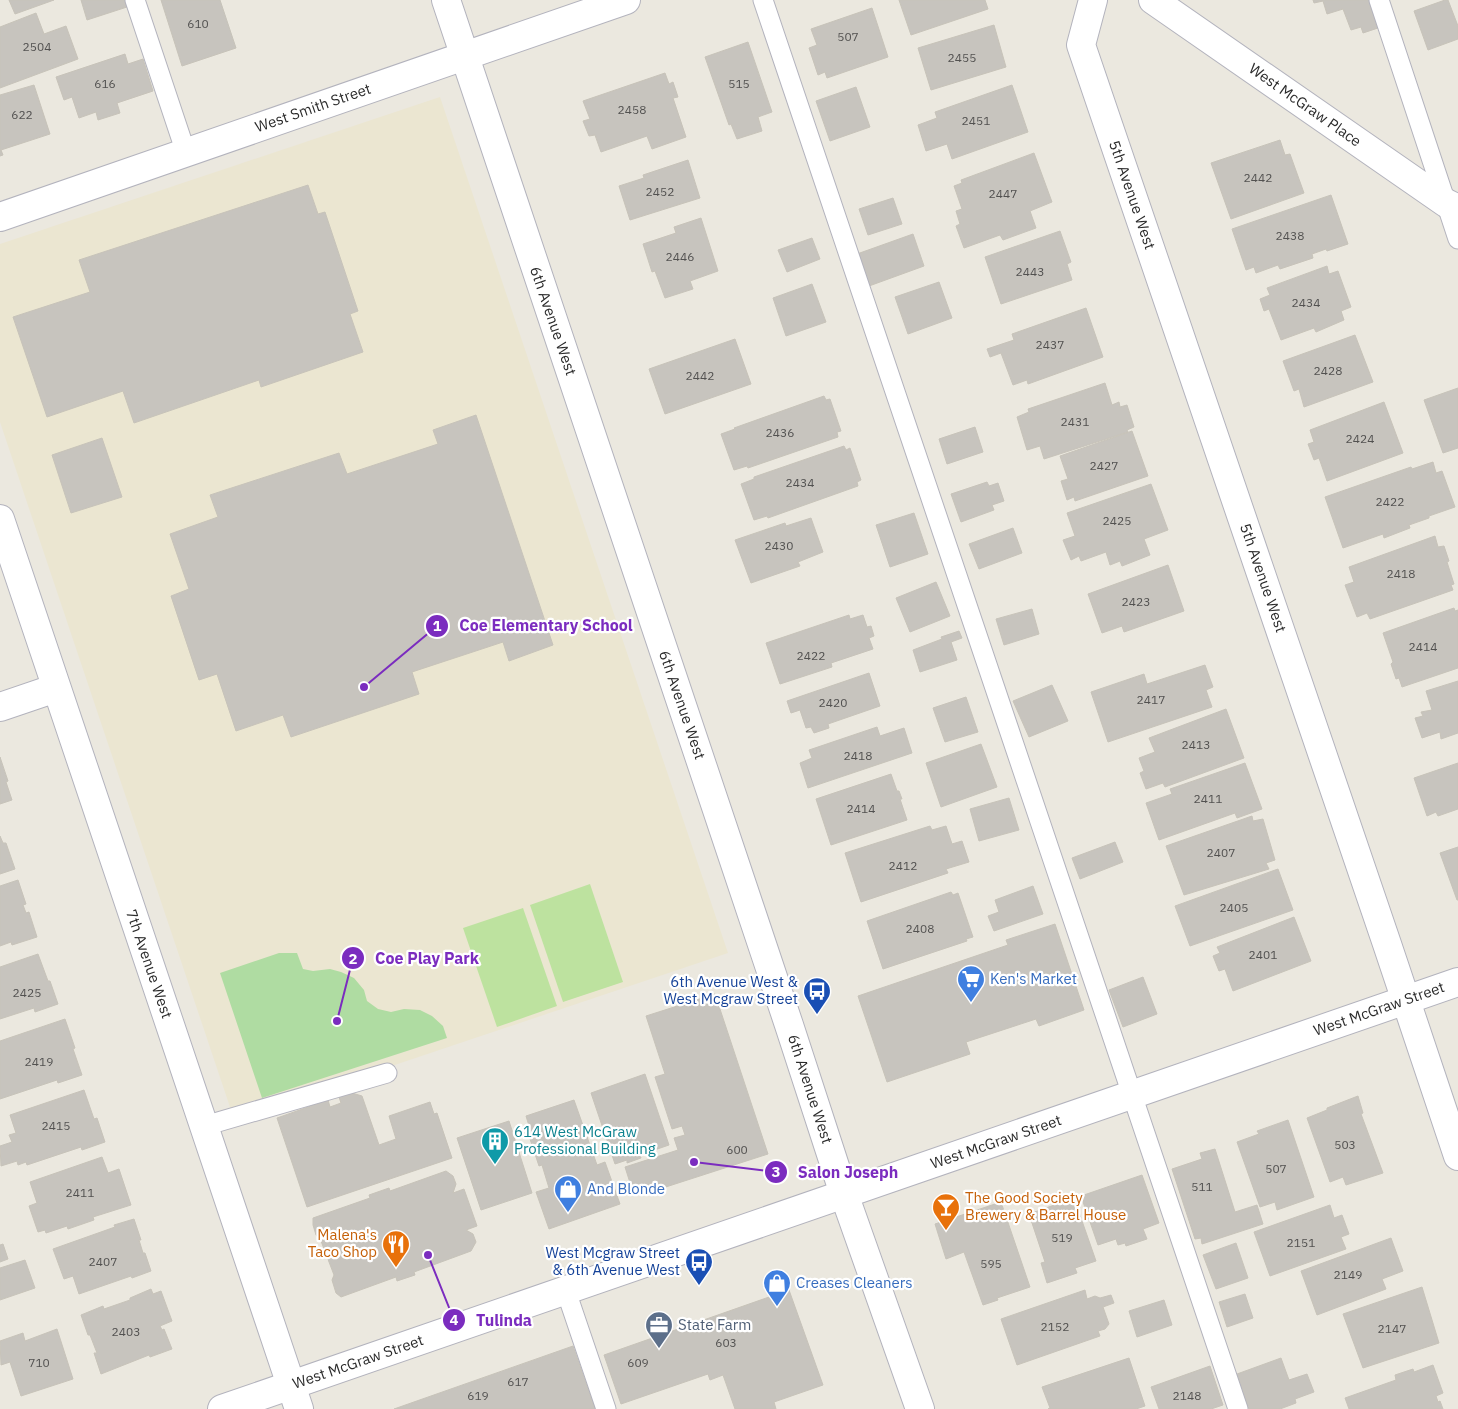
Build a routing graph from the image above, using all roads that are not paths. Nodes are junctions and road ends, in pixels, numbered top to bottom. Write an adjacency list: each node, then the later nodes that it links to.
1 (135, 0): 9 (lane)
2 (446, 0): 8 (street, 6th Avenue West)
3 (626, 0): 8 (street, West Smith Street)
4 (763, 0): 19 (lane)
5 (1093, 0): 17 (street, 5th Avenue West)
6 (1154, 0): 10 (street, West McGraw Place)
7 (1379, 0): 10 (lane)
8 (465, 56): 9 (street, West Smith Street); 22 (street, 6th Avenue West)
9 (186, 153): 11 (street, West Smith Street)
10 (1452, 206): 12 (lane)
11 (0, 217)
12 (1458, 239)
13 (0, 519): 14 (street, 7th Avenue West)
14 (56, 688): 15 (street); 20 (street, 7th Avenue West)
15 (0, 707)
16 (1458, 982): 17 (street, West McGraw Street)
17 (1406, 1000): 19 (street, West McGraw Street); 21 (street, 5th Avenue West)
18 (387, 1073): 20 (lane)
19 (1132, 1095): 22 (street, West McGraw Street); 28 (lane)
20 (204, 1126): 24 (street, 7th Avenue West)
21 (1458, 1156)
22 (844, 1194): 23 (street, West McGraw Street); 27 (street, 6th Avenue West)
23 (566, 1291): 24 (street, West McGraw Street); 26 (lane)
24 (295, 1397): 25 (street, West McGraw Street)
25 (222, 1409)
26 (606, 1409)
27 (920, 1409)
28 (1238, 1409)

